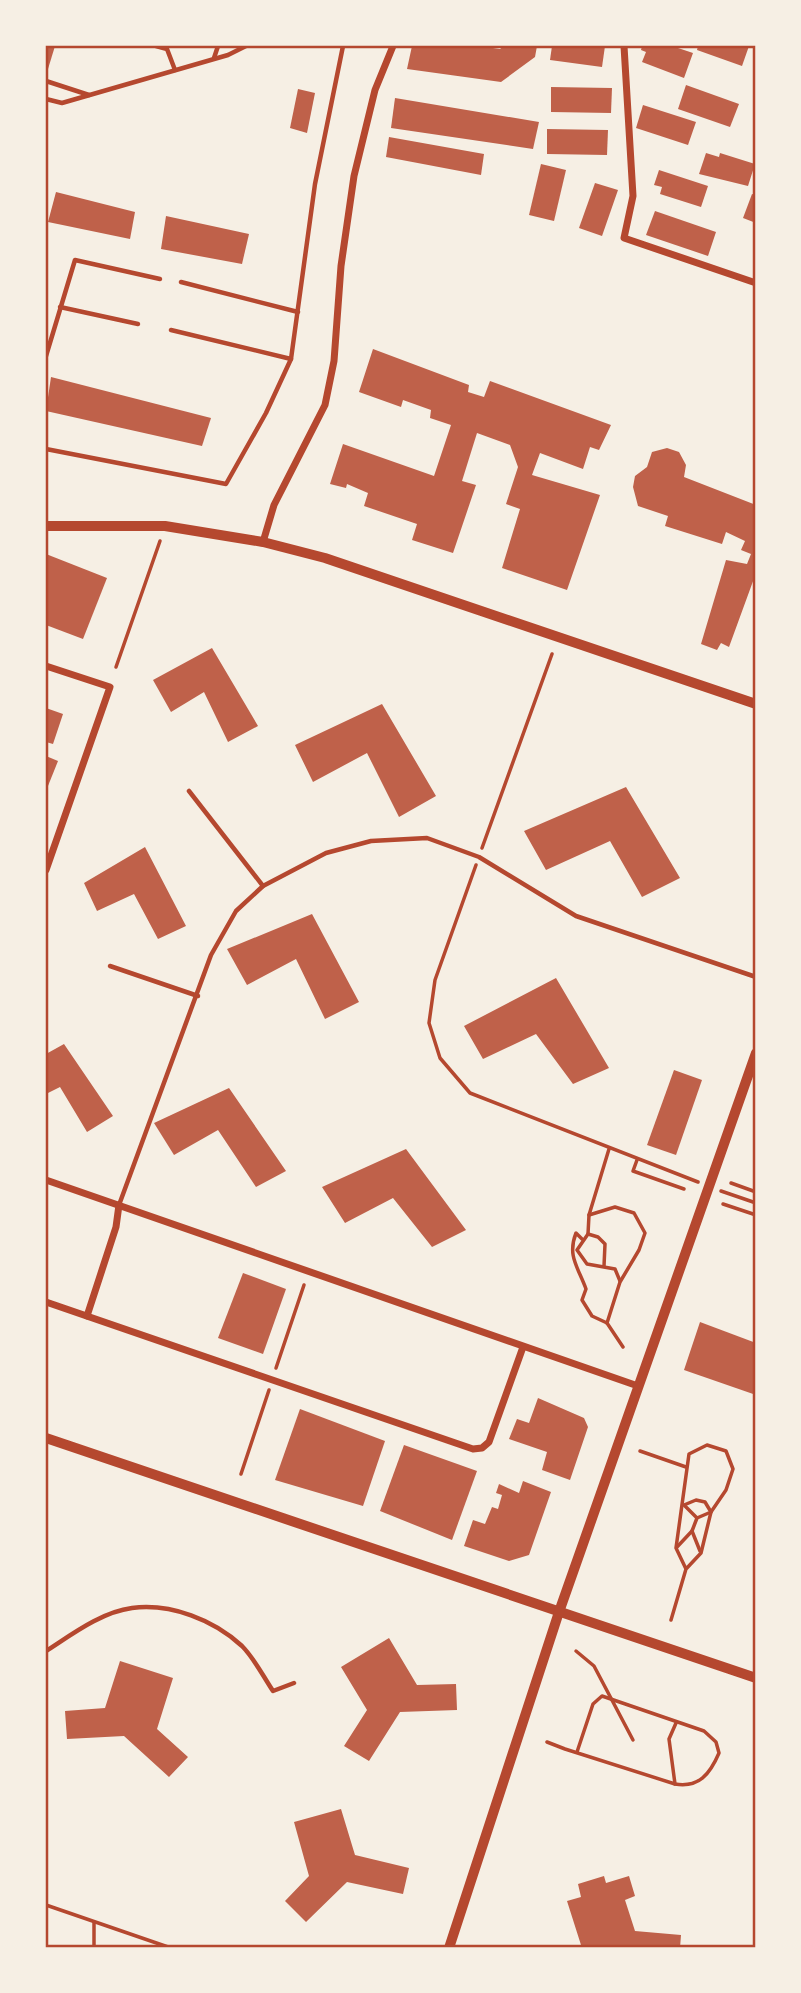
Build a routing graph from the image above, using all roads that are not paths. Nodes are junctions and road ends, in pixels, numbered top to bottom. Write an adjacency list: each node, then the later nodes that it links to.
1 (156, 46): 8 (lane)
2 (218, 46): 7 (lane)
3 (246, 46): 7 (lane)
4 (342, 46): 16 (lane)
5 (393, 46): 23 (street)
6 (624, 46): 14 (street)
7 (214, 59): 8 (lane)
8 (175, 70): 10 (lane)
9 (46, 81): 10 (lane)
10 (90, 95): 11 (lane)
11 (46, 99)
12 (160, 279): 15 (lane)
13 (181, 282): 16 (lane)
14 (755, 283)
15 (60, 307): 17 (lane); 19 (lane)
16 (298, 312): 20 (lane)
17 (138, 324)
18 (171, 330): 20 (lane)
19 (46, 356)
20 (290, 359): 21 (lane)
21 (46, 449)
22 (46, 526): 23 (street)
23 (263, 542): 25 (street)
24 (46, 666): 27 (street)
25 (755, 704)
26 (189, 791): 28 (lane)
27 (46, 870)
28 (263, 886): 30 (lane); 31 (lane)
29 (110, 966): 31 (lane)
30 (755, 977)
31 (198, 996): 34 (lane)
32 (755, 1053): 38 (street)
33 (46, 1180): 34 (street)
34 (119, 1205): 36 (street); 37 (street)
35 (46, 1303): 36 (street)
36 (87, 1316): 37 (street)
37 (523, 1347): 38 (street)
38 (638, 1386): 40 (street)
39 (46, 1438): 40 (street)
40 (559, 1612): 42 (street); 44 (street)
41 (46, 1651): 43 (lane)
42 (755, 1678)
43 (294, 1683)
44 (449, 1948)

